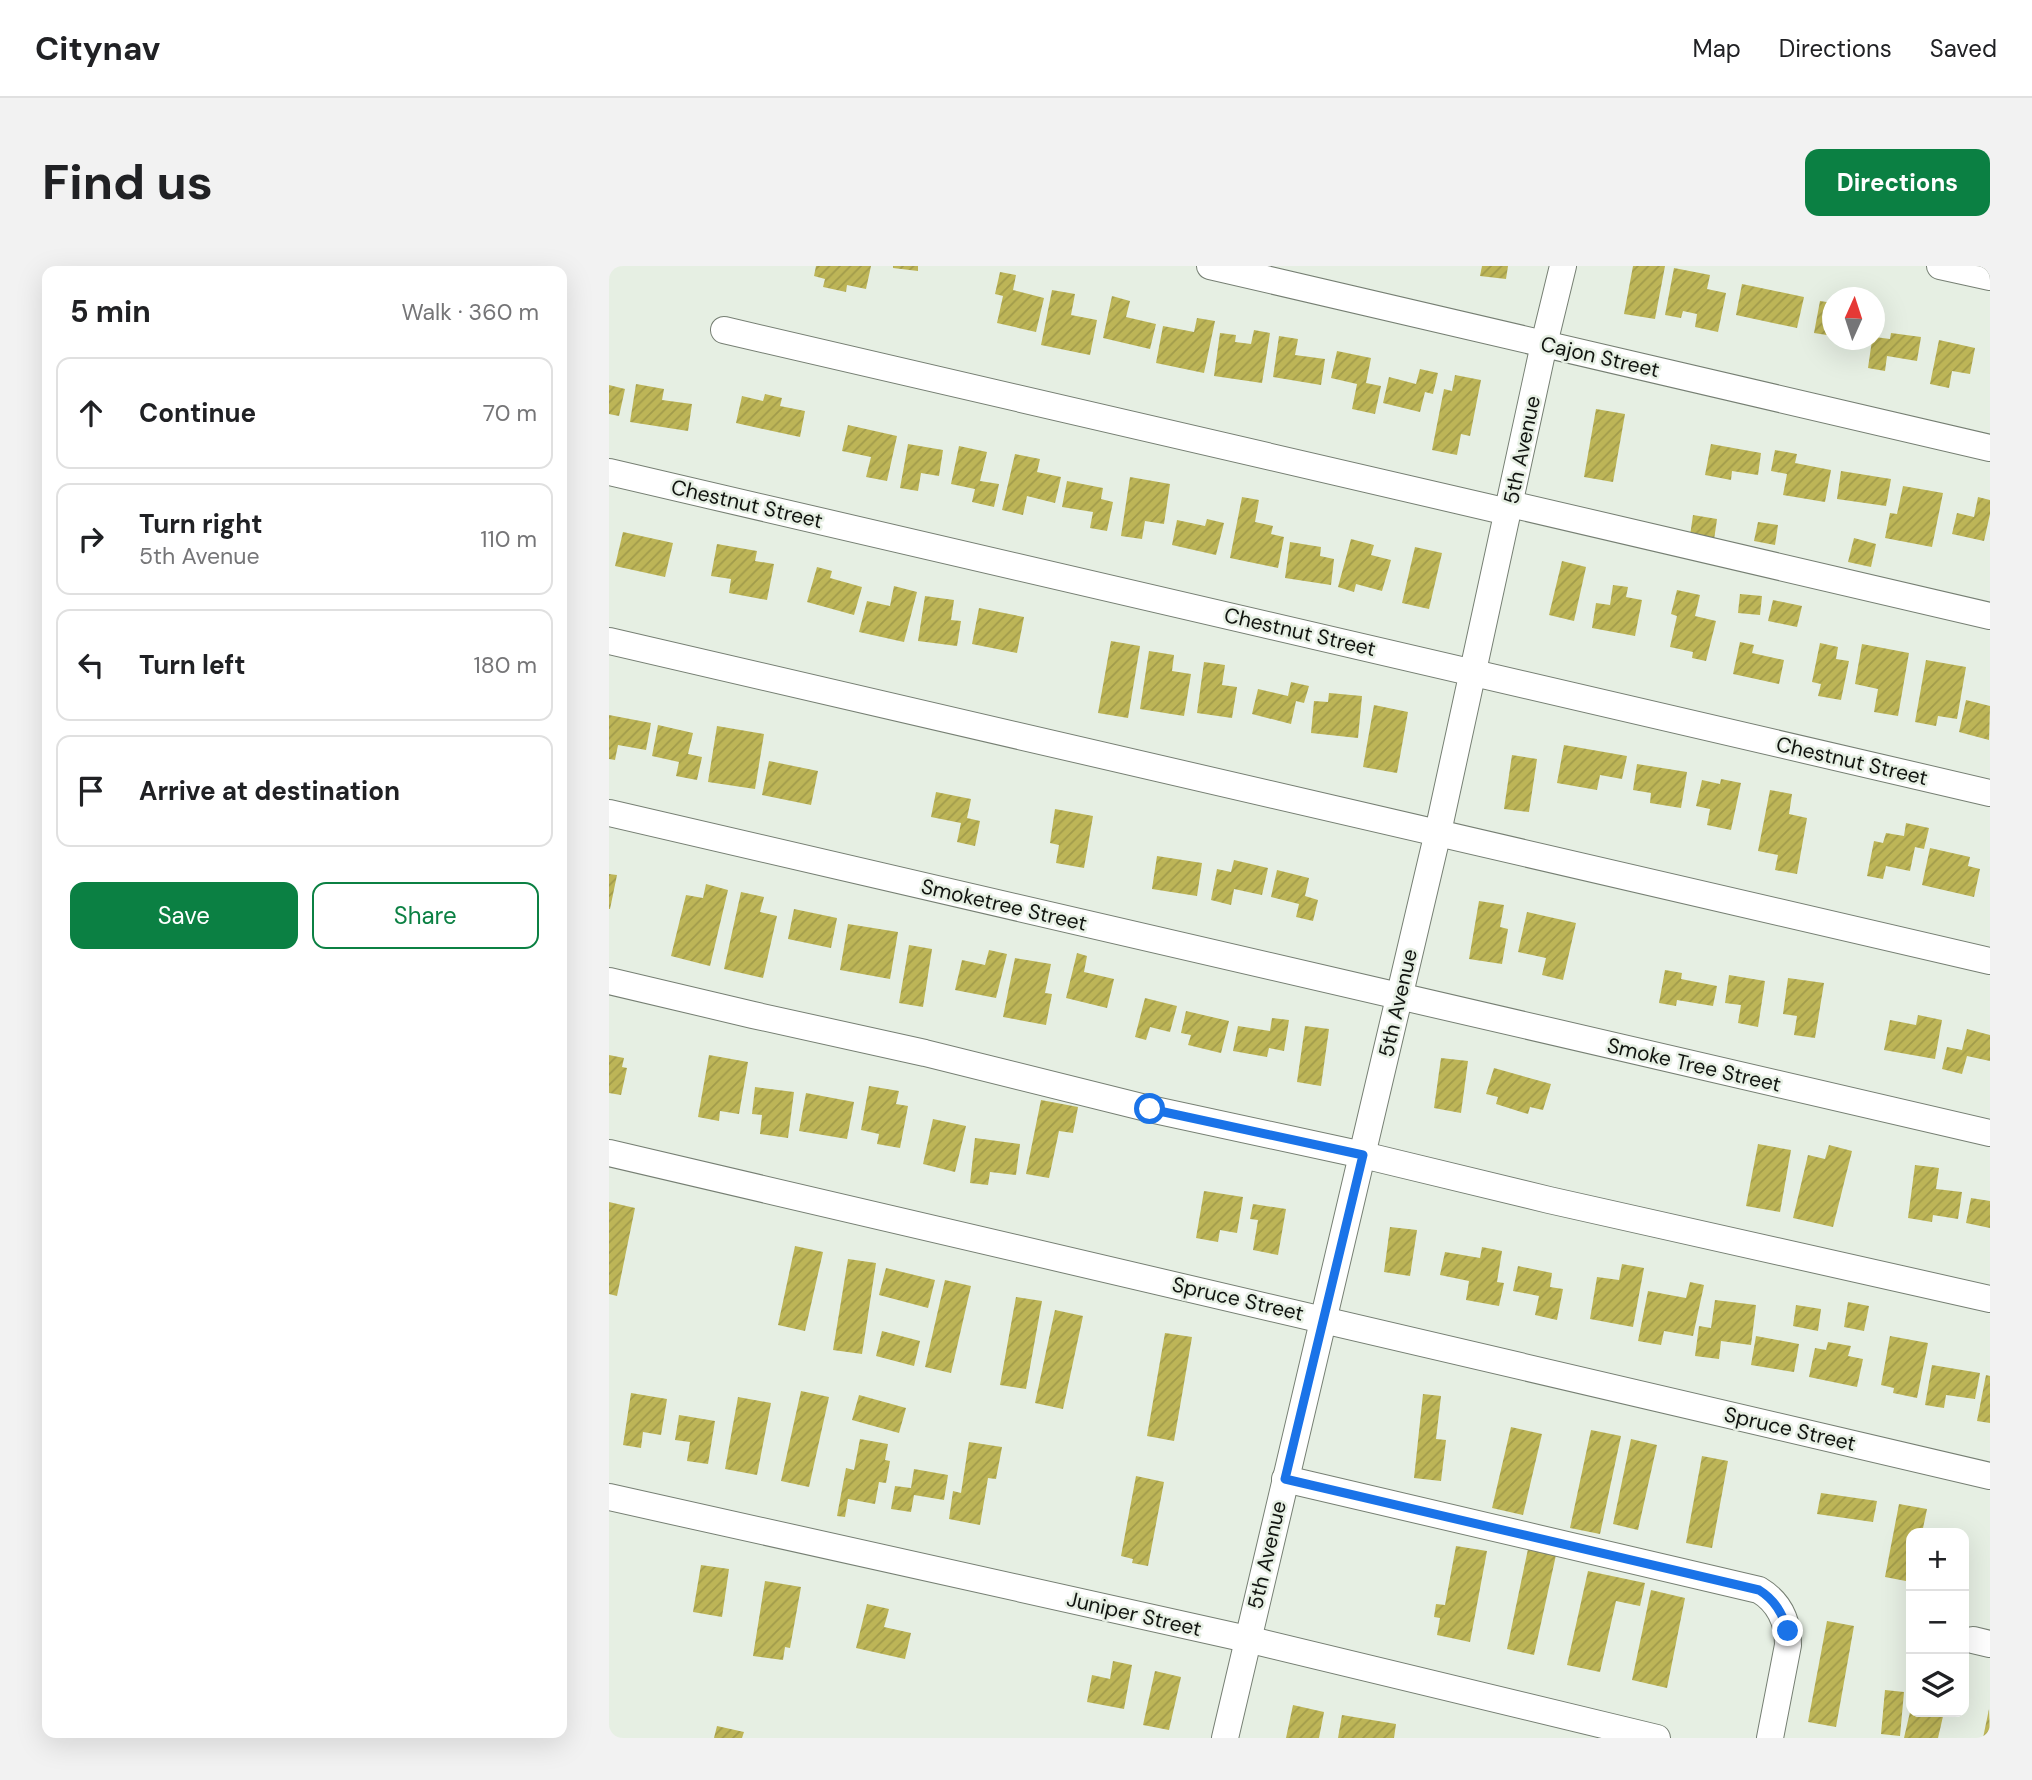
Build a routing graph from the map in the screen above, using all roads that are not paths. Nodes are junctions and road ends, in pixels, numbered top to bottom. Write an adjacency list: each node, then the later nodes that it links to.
1 (1210, 266): 6 (street, Cajon Street)
2 (1563, 266): 6 (street, 5th Avenue)
3 (1940, 266): 4 (street)
4 (1990, 277)
5 (724, 330): 9 (street)
6 (1544, 344): 7 (street, Cajon Street); 9 (street, 5th Avenue)
7 (1990, 448)
8 (609, 472): 12 (street, Chestnut Street)
9 (1509, 508): 10 (street); 12 (street, 5th Avenue)
10 (1990, 616)
11 (609, 641): 15 (street)
12 (1474, 672): 13 (street, Chestnut Street); 15 (street, 5th Avenue)
13 (1990, 793)
14 (609, 813): 18 (street, Smoketree Street)
15 (1439, 832): 16 (street); 18 (street, 5th Avenue)
16 (1990, 961)
17 (609, 981): 21 (street)
18 (1399, 996): 19 (street, Smoke Tree Street); 21 (street, 5th Avenue)
19 (1990, 1133)
20 (609, 1153): 23 (street, Spruce Street)
21 (1363, 1155): 22 (street); 23 (street, 5th Avenue)
22 (1990, 1299)
23 (1324, 1319): 24 (street, Spruce Street); 25 (street, 5th Avenue)
24 (1990, 1476)
25 (1285, 1479): 27 (street, 5th Avenue); 30 (street)
26 (609, 1497): 27 (street, Juniper Street)
27 (1247, 1639): 28 (street, 5th Avenue); 29 (street, Juniper Street)
28 (1225, 1738)
29 (1657, 1738)
30 (1770, 1738)

